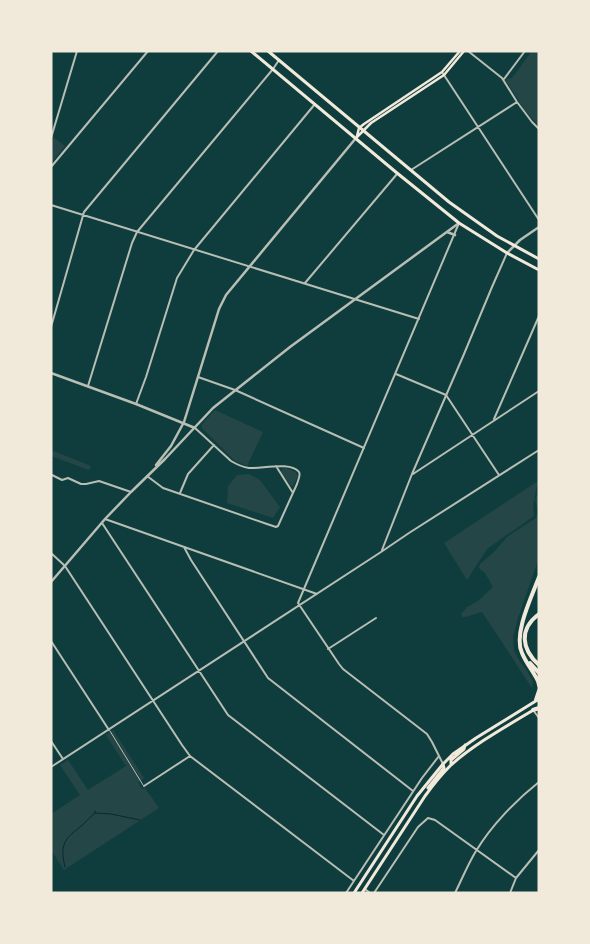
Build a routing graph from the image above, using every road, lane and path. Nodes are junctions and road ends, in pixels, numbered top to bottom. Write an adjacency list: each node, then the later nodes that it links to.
1 (77, 51): 18 (street)
2 (148, 51): 20 (street)
3 (218, 51): 24 (street)
4 (251, 51): 10 (main road)
5 (268, 51): 9 (main road)
6 (462, 51): 11 (main road)
7 (468, 51): 12 (street)
8 (525, 51): 12 (street)
9 (279, 60): 10 (street); 16 (main road)
10 (273, 69): 14 (main road); 28 (street)
11 (443, 73): 15 (street); 16 (main road)
12 (503, 80): 13 (street)
13 (517, 102): 15 (street); 17 (street)
14 (315, 104): 19 (main road); 32 (street)
15 (478, 127): 21 (street); 25 (street)
16 (361, 129): 19 (main road); 21 (main road)
17 (539, 129)
18 (51, 138)
19 (356, 138): 22 (main road); 35 (street)
20 (51, 167)
21 (411, 170): 31 (main road)
22 (397, 173): 26 (main road); 37 (street)
23 (51, 206): 24 (street)
24 (83, 215): 28 (street); 41 (street)
25 (539, 220)
26 (459, 223): 29 (street); 30 (street); 33 (main road)
27 (539, 228): 31 (street)
28 (137, 232): 32 (street); 45 (street)
29 (447, 232): 30 (street); 38 (street)
30 (455, 235): 40 (street)
31 (514, 246): 33 (street); 34 (main road)
32 (194, 250): 35 (street); 49 (street)
33 (507, 253): 36 (main road); 48 (street)
34 (539, 259)
35 (249, 267): 37 (street); 44 (street)
36 (539, 270)
37 (305, 283): 38 (street)
38 (356, 299): 40 (street); 46 (street)
39 (539, 316): 50 (street)
40 (419, 318): 43 (street)
41 (51, 327)
42 (51, 373): 45 (street)
43 (395, 374): 48 (street); 55 (street)
44 (198, 377): 46 (street); 51 (street)
45 (88, 386): 49 (street)
46 (235, 390): 52 (street); 55 (street)
47 (539, 391): 50 (street)
48 (446, 395): 53 (street); 58 (street)
49 (136, 404): 51 (street)
50 (493, 421): 53 (street)
51 (184, 422): 52 (street); 61 (street)
52 (195, 428): 54 (street); 61 (street)
53 (473, 434): 58 (street); 60 (street)
54 (214, 445): 57 (street); 64 (street)
55 (364, 448): 73 (street)
56 (539, 450): 60 (street)
57 (276, 466): 63 (street); 63 (street)
58 (412, 474): 68 (street)
59 (52, 475): 62 (street)
60 (499, 475): 68 (street)
61 (147, 476): 62 (street); 64 (street)
62 (131, 492): 65 (street)
63 (293, 493): 64 (street)
64 (180, 494)
65 (105, 519): 66 (street); 67 (street)
66 (102, 523): 70 (street); 83 (street)
67 (184, 547): 73 (street); 79 (street)
68 (381, 552): 74 (street)
69 (51, 553): 70 (street)
70 (65, 566): 72 (street); 88 (street)
71 (539, 577): 81 (highway)
72 (51, 582)
73 (304, 589): 74 (street); 75 (street)
74 (317, 594): 75 (street)
75 (299, 605): 79 (street); 80 (street)
76 (539, 614): 82 (highway)
77 (376, 618): 80 (street)
78 (51, 641): 92 (street)
79 (243, 642): 83 (street); 103 (street)
80 (328, 649): 96 (street)
81 (525, 658): 84 (highway); 85 (highway)
82 (539, 665)
83 (199, 671): 88 (street); 105 (street)
84 (539, 673)
85 (539, 685)
86 (539, 691): 87 (highway)
87 (538, 699): 94 (main road)
88 (154, 701): 92 (street); 95 (street)
89 (539, 707): 90 (highway)
90 (533, 710): 91 (street); 99 (main road)
91 (539, 718)
92 (109, 730): 97 (street); 102 (street)
93 (51, 742): 97 (street)
94 (466, 745): 98 (main road); 99 (main road)
95 (190, 756): 102 (street); 109 (street)
96 (439, 756): 98 (street); 103 (street)
97 (63, 759): 100 (street)
98 (443, 764): 104 (main road); 110 (main road)
99 (451, 765): 104 (main road)
100 (51, 767)
101 (539, 782): 106 (street)
102 (144, 786)
103 (414, 790): 105 (street)
104 (425, 796): 111 (main road)
105 (384, 835): 109 (street)
106 (477, 850): 108 (street); 116 (street); 117 (street)
107 (539, 850): 108 (street)
108 (516, 878): 118 (street)
109 (354, 881): 112 (street)
110 (359, 885): 111 (main road); 113 (main road)
111 (365, 889): 114 (main road); 115 (street)
112 (346, 893)
113 (354, 893)
114 (362, 893)
115 (370, 893)
116 (374, 893)
117 (455, 893)
118 (510, 893)

